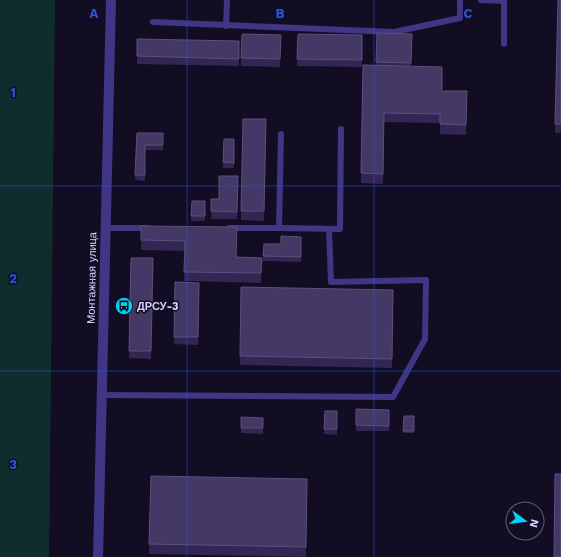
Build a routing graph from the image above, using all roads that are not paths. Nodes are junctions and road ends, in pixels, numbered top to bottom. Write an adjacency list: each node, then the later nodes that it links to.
1 (111, 0): 11 (street, Монтажная улица)
2 (227, 0): 7 (lane)
3 (460, 0): 7 (lane)
4 (481, 0): 5 (lane)
5 (504, 1): 8 (lane)
6 (153, 22): 7 (lane)
7 (226, 26)
8 (504, 44)
9 (342, 129): 15 (lane)
10 (281, 134): 14 (lane)
11 (106, 228): 12 (lane); 16 (street, Монтажная улица)
12 (153, 228)
13 (224, 228): 14 (lane)
14 (279, 228): 15 (lane)
15 (330, 228): 16 (lane)
16 (101, 395): 17 (street, Монтажная улица)
17 (98, 557)

